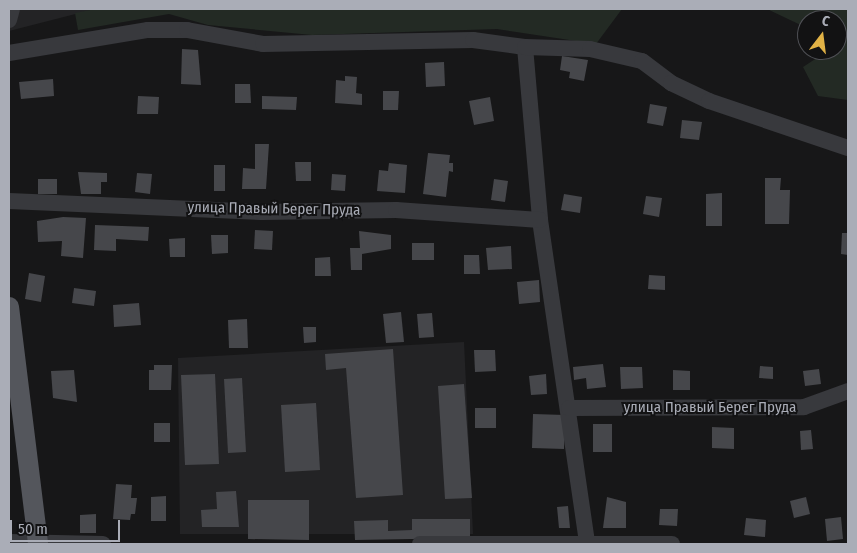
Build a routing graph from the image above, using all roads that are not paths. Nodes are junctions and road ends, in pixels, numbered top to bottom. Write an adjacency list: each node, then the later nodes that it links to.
1 (12, 9): 2 (street)
2 (9, 20)
3 (525, 47): 4 (street); 5 (street); 7 (street)
4 (9, 53)
5 (848, 148)
6 (9, 201): 7 (street, улица Правый Берег Пруда)
7 (540, 220): 10 (street)
8 (9, 307): 12 (main road)
9 (848, 391): 10 (street, улица Правый Берег Пруда)
10 (569, 408): 13 (street)
11 (9, 542): 12 (street)
12 (38, 543): 14 (street)
13 (587, 543): 15 (street); 16 (street)
14 (103, 544)
15 (420, 544)
16 (672, 544)

